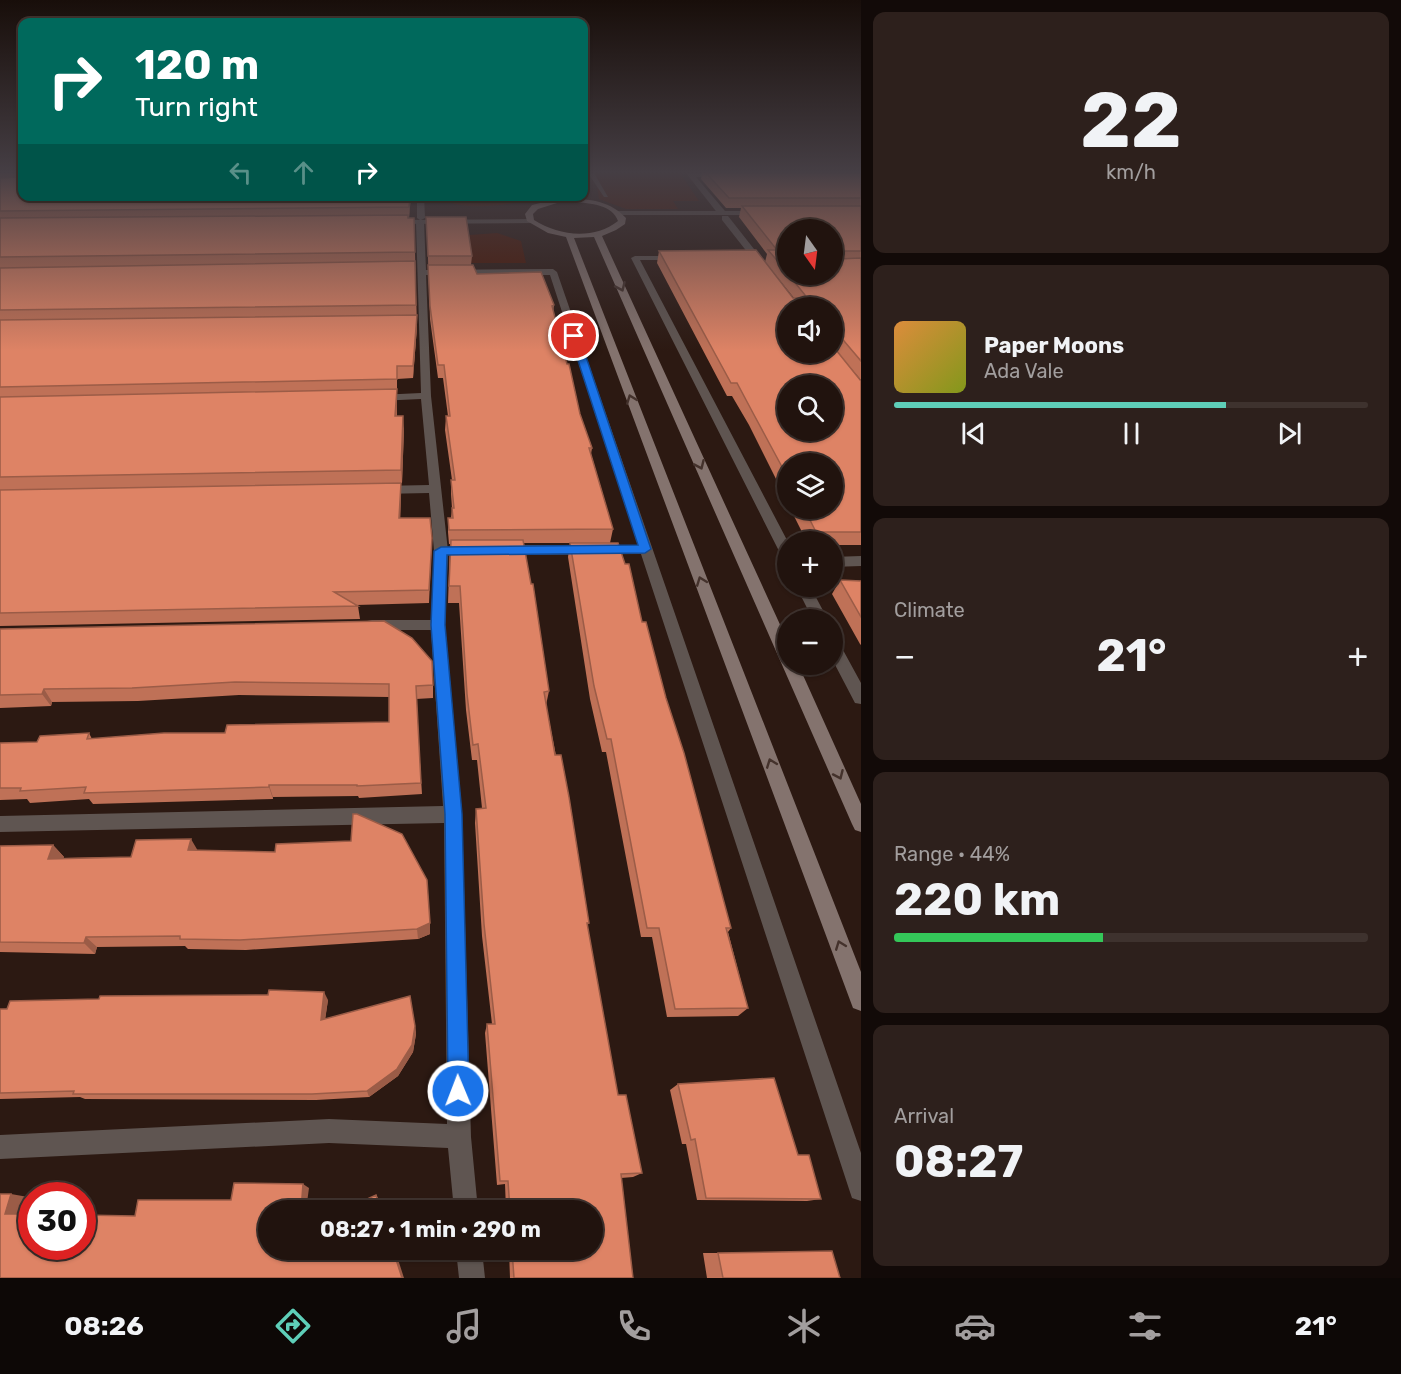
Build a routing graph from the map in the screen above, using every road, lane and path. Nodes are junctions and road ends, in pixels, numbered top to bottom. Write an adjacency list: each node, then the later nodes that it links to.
1 (420, 233): 10 (street)
2 (562, 233): 5 (main road)
3 (601, 233): 6 (main road)
4 (737, 233): 8 (street)
5 (569, 234): 6 (main road); 30 (main road, one-way to 5)
6 (597, 234): 23 (main road, one-way to 23)
7 (745, 257): 8 (street)
8 (756, 257): 11 (street)
9 (690, 258): 16 (street)
10 (419, 269): 12 (street); 17 (street)
11 (769, 274)
12 (426, 396): 13 (street); 14 (street)
13 (364, 399)
14 (434, 489): 15 (street); 21 (street)
15 (362, 491)
16 (777, 534)
17 (645, 549): 18 (street); 33 (street)
18 (497, 550)
19 (861, 561): 20 (street)
20 (843, 562)
21 (438, 625): 22 (street); 27 (street)
22 (354, 626)
23 (777, 635)
24 (843, 664): 26 (street)
25 (795, 675): 29 (main road, one-way to 29)
26 (861, 698)
27 (453, 814): 28 (street); 31 (street)
28 (0, 824)
29 (861, 824)
30 (861, 1000)
31 (459, 1137): 32 (street); 34 (street)
32 (0, 1147)
33 (861, 1189)
34 (465, 1200)
35 (470, 1260): 36 (street)
36 (472, 1278)

